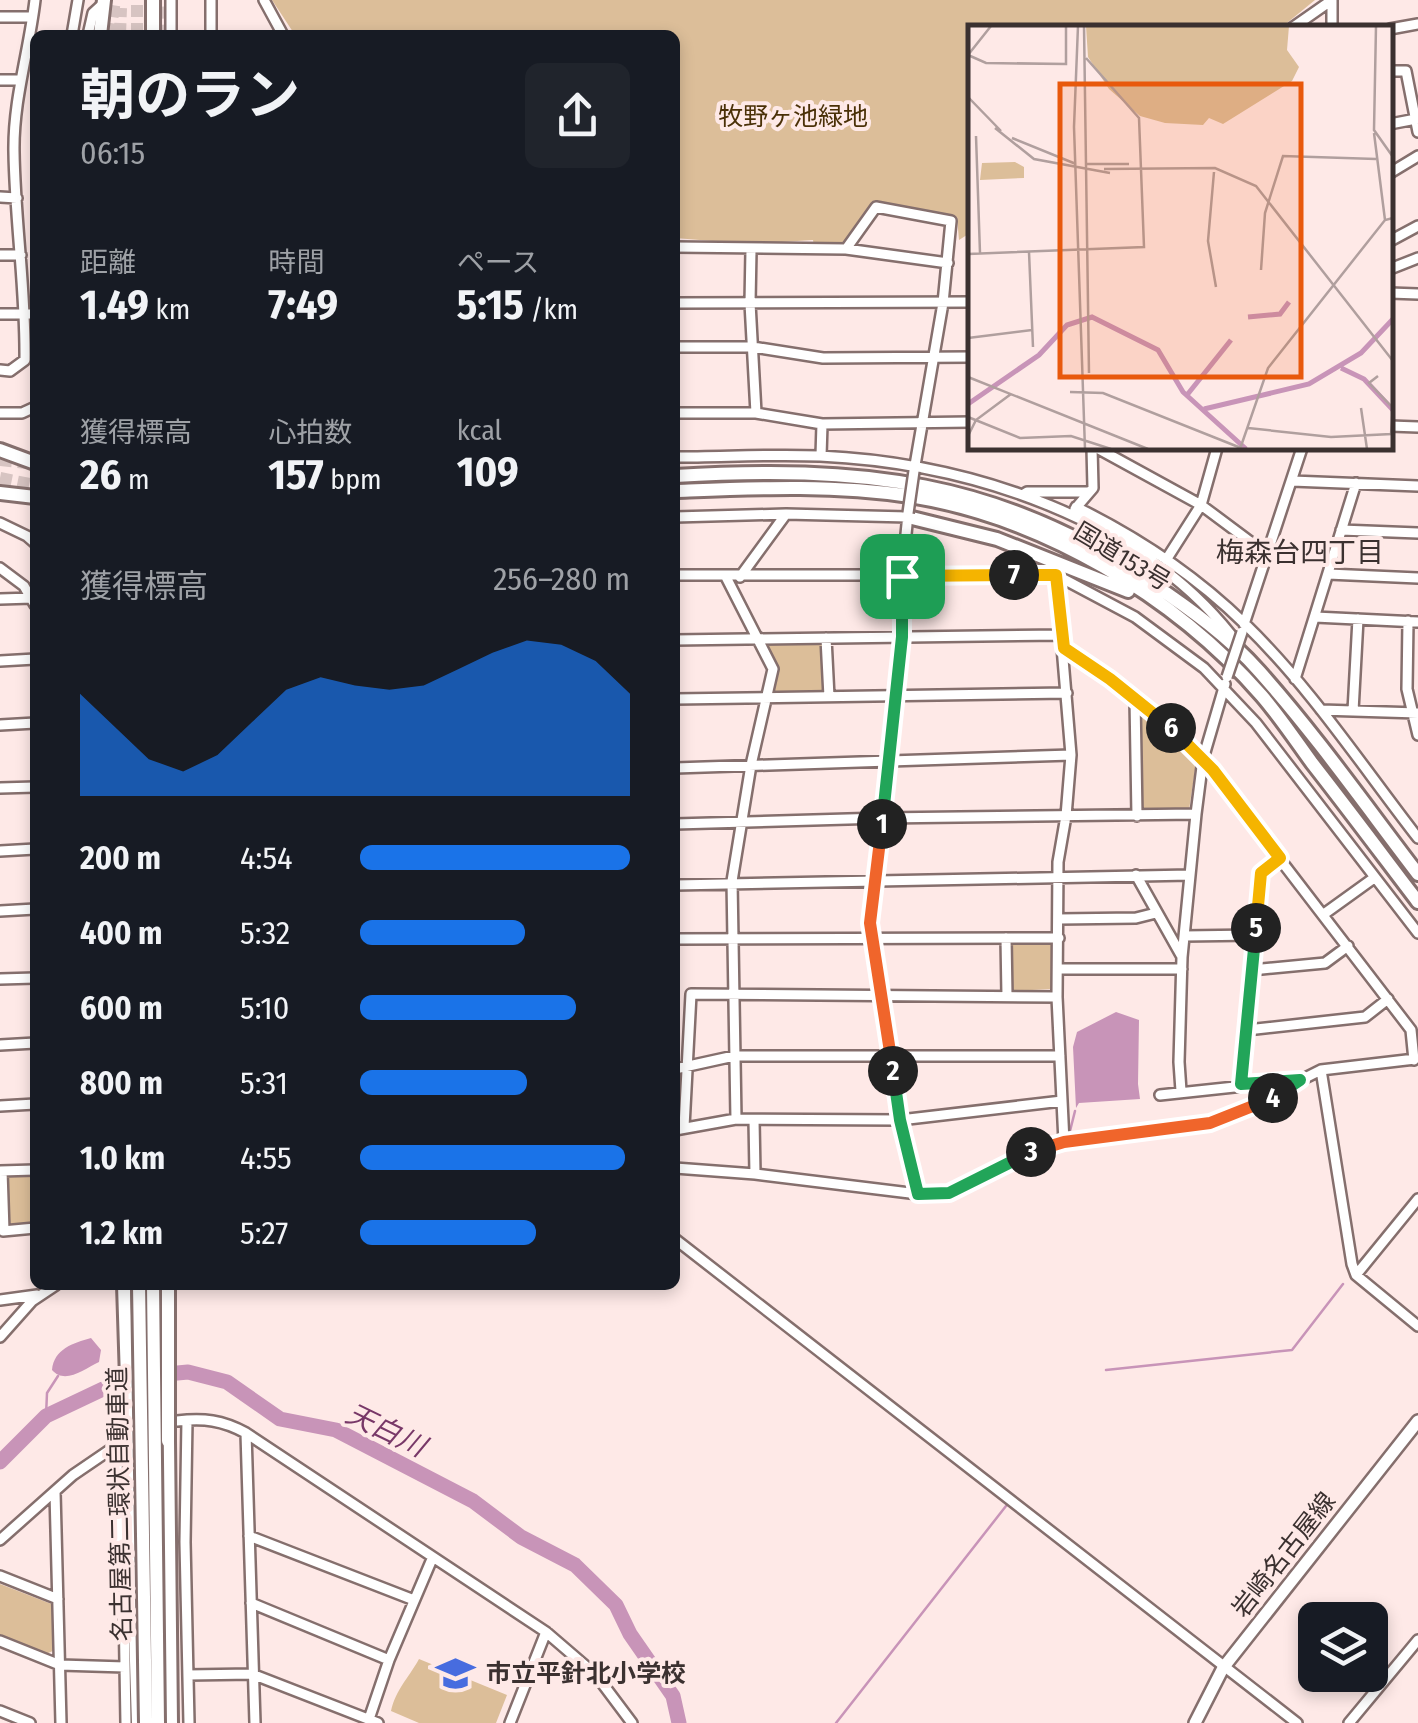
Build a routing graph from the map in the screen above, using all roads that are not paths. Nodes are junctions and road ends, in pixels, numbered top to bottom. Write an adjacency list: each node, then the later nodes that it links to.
1 (35, 0): 11 (street)
2 (78, 0): 15 (street)
3 (144, 0): 18 (highway)
4 (153, 0): 19 (highway)
5 (171, 0): 20 (street)
6 (210, 0): 21 (street)
7 (264, 0): 22 (street)
8 (1332, 0): 13 (street)
9 (104, 1): 16 (street); 17 (highway)
10 (0, 17): 11 (street)
11 (32, 17): 25 (street)
12 (1418, 24): 14 (street)
13 (1296, 25)
14 (1393, 28)
15 (73, 30)
16 (89, 30)
17 (101, 30)
18 (145, 30)
19 (153, 30)
20 (171, 30)
21 (211, 30)
22 (280, 30)
23 (1393, 71): 26 (street)
24 (0, 80): 25 (street)
25 (20, 80): 29 (street)
26 (1416, 120): 27 (street)
27 (1418, 132)
28 (0, 138): 29 (street)
29 (14, 138): 33 (street)
30 (1418, 156): 31 (street)
31 (1393, 171)
32 (0, 198): 33 (street)
33 (17, 198): 40 (street)
34 (1418, 226): 35 (street)
35 (1393, 239)
36 (680, 247): 38 (street)
37 (846, 249): 38 (street); 42 (street); 42 (street)
38 (750, 250): 49 (street)
39 (0, 255): 40 (street)
40 (21, 255): 51 (street)
41 (1418, 258): 43 (street)
42 (948, 264): 46 (street)
43 (1393, 268)
44 (1393, 293): 45 (street)
45 (1418, 294)
46 (943, 302): 47 (street); 49 (street); 55 (street)
47 (968, 302)
48 (680, 303): 49 (street)
49 (750, 303): 53 (street)
50 (0, 314): 51 (street)
51 (30, 314): 56 (street)
52 (680, 347): 53 (street)
53 (753, 347): 55 (street); 60 (street)
54 (968, 357): 55 (street)
55 (934, 358): 61 (street)
56 (0, 370)
57 (30, 409): 58 (street)
58 (0, 413)
59 (680, 413): 60 (street)
60 (756, 414): 63 (street)
61 (922, 422): 62 (street); 63 (street); 72 (street)
62 (968, 422)
63 (822, 424): 69 (street)
64 (0, 450): 71 (highway)
65 (1095, 450): 77 (street)
66 (1099, 450): 82 (street)
67 (1216, 450): 82 (street)
68 (1301, 450): 74 (street)
69 (821, 456): 70 (street); 72 (street)
70 (680, 457)
71 (30, 460)
72 (914, 469): 80 (street); 85 (street, bridge)
73 (680, 473): 117 (highway, 国道153号)
74 (1292, 481): 75 (street); 91 (street)
75 (1356, 484): 76 (street); 88 (street)
76 (1418, 486)
77 (1088, 492): 80 (street); 83 (street)
78 (0, 493): 81 (highway)
79 (680, 494): 103 (highway, 国道153号)
80 (1021, 495): 83 (street)
81 (30, 496)
82 (1201, 505): 91 (street); 92 (street)
83 (1073, 511): 92 (street); 117 (street)
84 (786, 514): 85 (street); 86 (street); 98 (street)
85 (908, 515): 97 (street); 103 (highway)
86 (680, 517)
87 (0, 523): 90 (street)
88 (1342, 530): 89 (street); 94 (street)
89 (1418, 533)
90 (30, 540)
91 (1268, 555): 108 (street)
92 (1166, 560): 108 (street)
93 (0, 568): 101 (street)
94 (1328, 574): 100 (street); 105 (street)
95 (680, 575): 99 (street)
96 (1056, 575): 97 (street); 109 (street); 119 (street)
97 (902, 576): 98 (street); 110 (street)
98 (740, 577): 99 (street)
99 (726, 578): 111 (street)
100 (1418, 578)
101 (30, 596)
102 (0, 600): 104 (street)
103 (1154, 600): 157 (highway, 国道153号)
104 (30, 602)
105 (1314, 618): 106 (street); 118 (street)
106 (1358, 619): 107 (street); 127 (street)
107 (1413, 622): 128 (street)
108 (1243, 627): 118 (street); 119 (street, bridge)
109 (1063, 635): 110 (street); 114 (street)
110 (902, 637): 112 (street); 124 (street)
111 (756, 638): 112 (street); 113 (street); 121 (street)
112 (826, 638): 122 (street)
113 (680, 640)
114 (1064, 648): 120 (street); 125 (street)
115 (30, 660): 116 (street)
116 (0, 661)
117 (1258, 669): 149 (highway, 国道153号)
118 (1296, 679): 126 (street)
119 (1225, 682): 133 (street); 153 (street)
120 (1067, 694): 124 (street); 132 (street)
121 (768, 695): 122 (street); 123 (street); 135 (street)
122 (829, 696): 124 (street)
123 (680, 698)
124 (895, 698): 134 (street)
125 (1135, 700): 133 (street); 141 (street)
126 (1321, 710): 127 (street); 145 (street)
127 (1353, 711): 128 (street)
128 (1414, 714): 131 (street)
129 (30, 724): 130 (street)
130 (0, 725)
131 (1418, 736)
132 (1071, 755): 134 (street); 140 (street)
133 (1203, 759): 139 (street); 148 (street)
134 (888, 761): 135 (street); 142 (street)
135 (752, 765): 136 (street); 143 (street)
136 (680, 768)
137 (30, 786): 138 (street)
138 (0, 788)
139 (1196, 814): 141 (street); 150 (street)
140 (1066, 816): 141 (street); 142 (street); 151 (street)
141 (1137, 816)
142 (882, 818): 143 (street); 154 (street)
143 (743, 821): 144 (street); 155 (street)
144 (680, 824)
145 (1418, 838)
146 (30, 849): 147 (street)
147 (0, 851)
148 (1280, 858): 161 (street); 164 (street)
149 (1418, 874)
150 (1190, 875): 152 (street); 165 (street)
151 (1060, 876): 152 (street); 154 (street); 162 (street)
152 (1136, 876): 160 (street)
153 (1374, 878): 161 (street); 163 (street)
154 (875, 880): 155 (street); 167 (street)
155 (732, 881): 156 (street); 166 (street)
156 (680, 885)
157 (1418, 902)
158 (30, 909): 159 (street)
159 (0, 911)
160 (1156, 913): 162 (street); 172 (street)
161 (1324, 914): 171 (street)
162 (1059, 919): 169 (street)
163 (1418, 933)
164 (1256, 935): 165 (street); 175 (street)
165 (1184, 936): 172 (street)
166 (733, 937): 167 (street); 170 (street); 178 (street)
167 (871, 938): 168 (street); 179 (street)
168 (1006, 938): 169 (street); 180 (street)
169 (1059, 938): 173 (street)
170 (680, 939)
171 (1348, 946): 175 (street); 182 (street)
172 (1182, 957): 174 (street)
173 (1058, 968): 174 (street); 181 (street)
174 (1182, 969): 194 (street)
175 (1252, 970): 183 (street)
176 (30, 978): 177 (street)
177 (0, 979)
178 (734, 996): 179 (street); 187 (street); 190 (street)
179 (881, 996): 180 (street); 186 (street)
180 (1007, 996): 181 (street)
181 (1057, 998): 188 (street)
182 (1388, 999): 183 (street); 189 (street)
183 (1247, 1030): 193 (street)
184 (30, 1044): 185 (street)
185 (0, 1045)
186 (890, 1055): 187 (street); 188 (street); 201 (street)
187 (734, 1056): 190 (street); 199 (street)
188 (1060, 1056): 196 (street)
189 (1416, 1059): 191 (street)
190 (680, 1068)
191 (1321, 1070): 192 (street); 213 (street)
192 (1300, 1080): 193 (street); 203 (street)
193 (1241, 1084): 194 (street)
194 (1181, 1092): 195 (street)
195 (1160, 1095)
196 (1062, 1101): 201 (street); 203 (street)
197 (30, 1104): 198 (street)
198 (0, 1106)
199 (736, 1120): 200 (street); 202 (street)
200 (754, 1120): 201 (street); 207 (street)
201 (900, 1120): 208 (street)
202 (680, 1129)
203 (1064, 1142): 208 (street)
204 (680, 1168): 207 (street)
205 (30, 1170): 206 (street)
206 (1, 1171): 211 (street)
207 (755, 1174): 208 (street)
208 (918, 1194)
209 (1418, 1199): 213 (street)
210 (30, 1228): 211 (street)
211 (2, 1231)
212 (680, 1242): 240 (street)
213 (1356, 1275): 221 (street)
214 (47, 1290): 219 (street)
215 (124, 1290): 225 (highway)
216 (139, 1290): 249 (highway, 名古屋第二環状自動車道, bridge)
217 (153, 1290): 250 (highway, 名古屋第二環状自動車道, bridge)
218 (168, 1290): 251 (highway, bridge)
219 (40, 1294): 220 (street); 222 (street)
220 (0, 1300)
221 (1418, 1326)
222 (0, 1337)
223 (1418, 1422): 240 (main road, 岩崎名古屋線)
224 (246, 1433): 227 (street); 229 (street); 242 (street)
225 (122, 1440): 226 (street); 239 (street); 248 (highway)
226 (55, 1492): 228 (street); 231 (street)
227 (250, 1536): 232 (street); 233 (street)
228 (0, 1540)
229 (432, 1558): 232 (street); 234 (street)
230 (0, 1576): 231 (street)
231 (58, 1598): 238 (street)
232 (414, 1600): 237 (street)
233 (251, 1604): 237 (street); 241 (street)
234 (546, 1632): 254 (street); 255 (street)
235 (1418, 1640): 258 (street)
236 (0, 1642): 238 (street)
237 (389, 1660): 244 (street)
238 (60, 1665): 239 (street); 246 (street)
239 (125, 1667): 247 (street)
240 (1224, 1668): 256 (main road, 岩崎名古屋線); 257 (street)
241 (252, 1674): 242 (street); 244 (street); 253 (street)
242 (188, 1675): 252 (street)
243 (0, 1711): 245 (street)
244 (373, 1721)
245 (30, 1723)
246 (61, 1723)
247 (126, 1723)
248 (138, 1723)
249 (146, 1723)
250 (158, 1723)
251 (171, 1723)
252 (189, 1723)
253 (254, 1723)
254 (510, 1723)
255 (632, 1723)
256 (1195, 1723)
257 (1296, 1723)
258 (1349, 1723)

